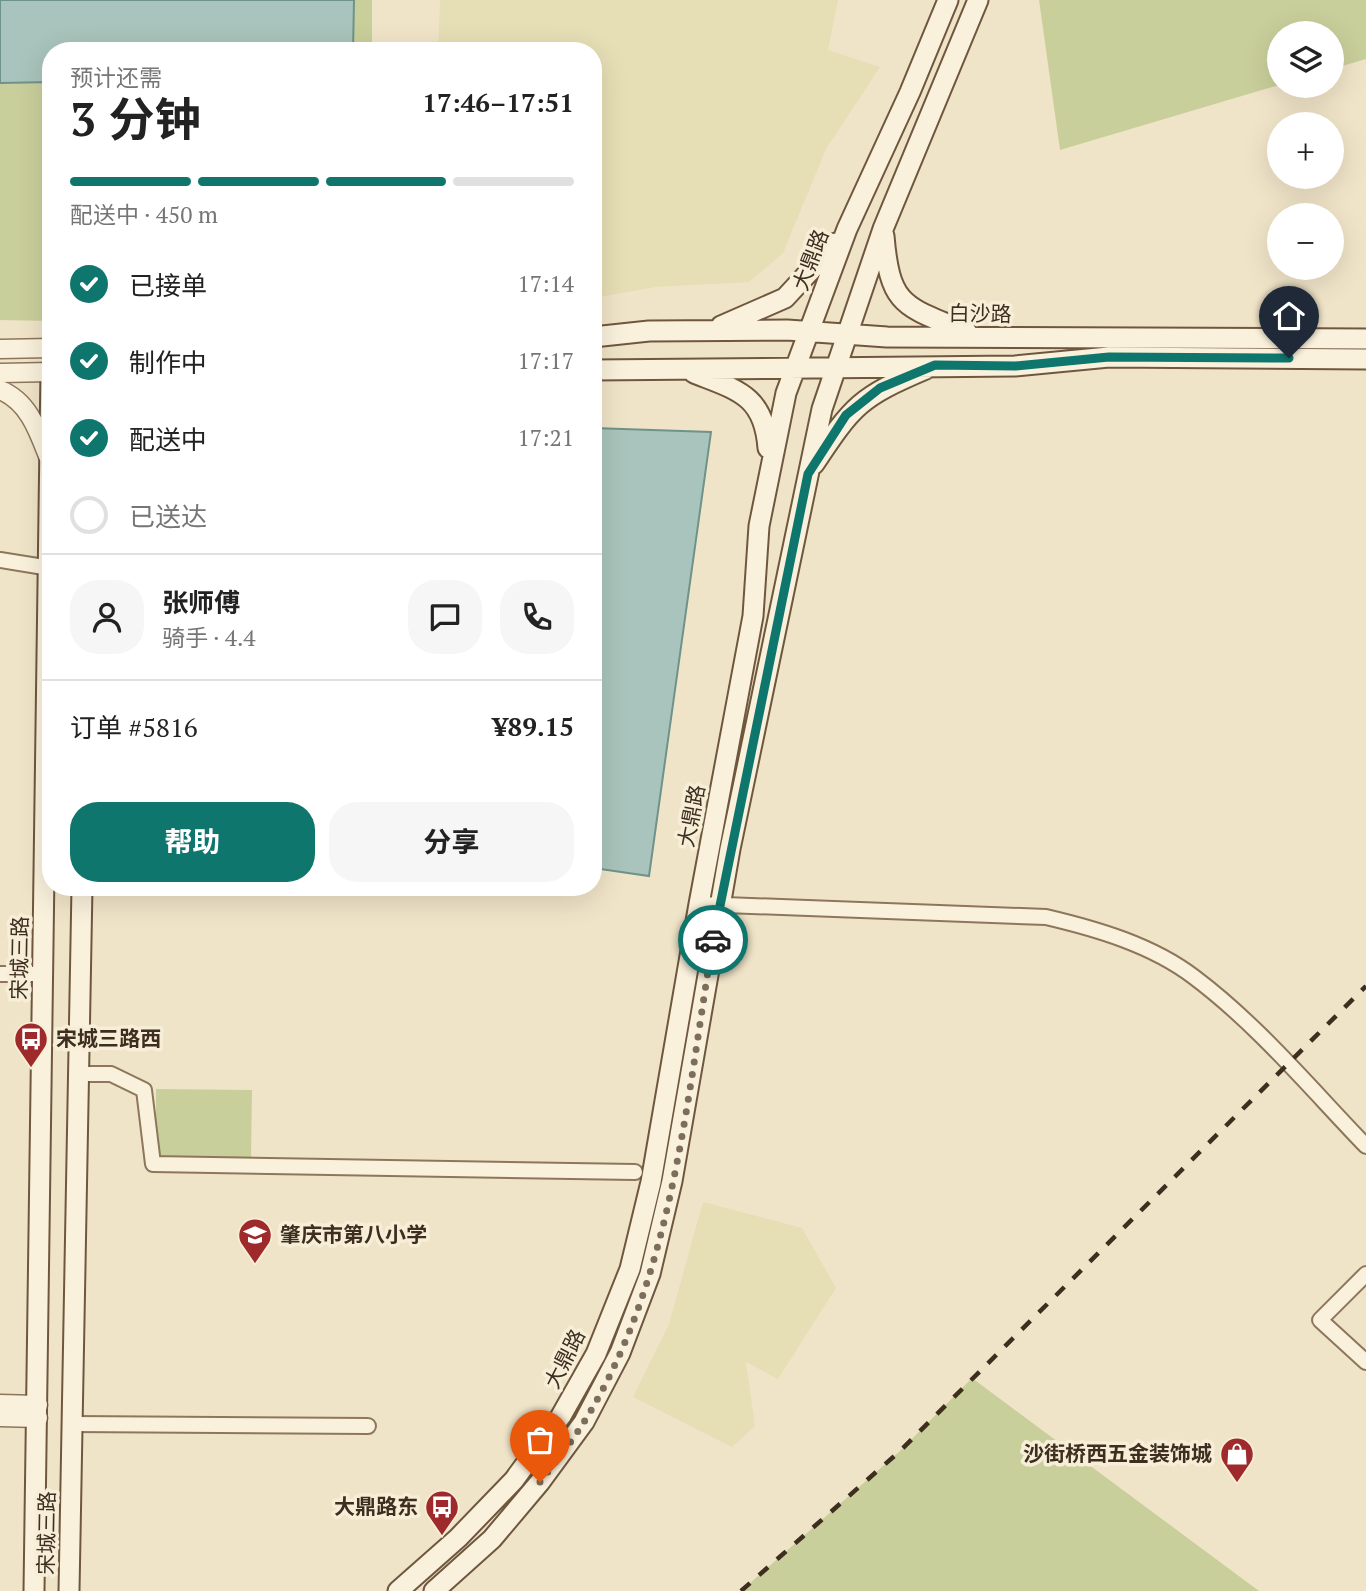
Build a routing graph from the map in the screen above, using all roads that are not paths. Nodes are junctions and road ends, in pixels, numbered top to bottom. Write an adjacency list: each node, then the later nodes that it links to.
1 (948, 0): 3 (main road, 大鼎路)
2 (978, 0): 4 (main road, 大鼎路)
3 (847, 229): 5 (main road); 6 (main road, 大鼎路)
4 (883, 229): 7 (main road, 大鼎路); 9 (main road)
5 (711, 331): 6 (main road, 白沙路); 8 (main road, 白沙路)
6 (808, 331): 7 (main road, 白沙路); 15 (main road, 大鼎路)
7 (847, 334): 9 (main road, 白沙路); 16 (main road, 大鼎路)
8 (602, 336)
9 (978, 336): 10 (main road, 白沙路)
10 (1366, 339)
11 (42, 348): 12 (street)
12 (0, 349)
13 (1366, 359): 14 (main road)
14 (935, 365): 16 (main road); 24 (main road)
15 (794, 366): 16 (main road); 18 (main road); 23 (main road, 大鼎路)
16 (835, 367): 24 (main road, 大鼎路)
17 (602, 370): 18 (main road)
18 (686, 370): 23 (main road)
19 (42, 371): 20 (street)
20 (0, 373)
21 (0, 390): 22 (street)
22 (42, 440)
23 (769, 472): 29 (main road, 大鼎路)
24 (808, 474): 30 (main road, 大鼎路)
25 (42, 557): 26 (street)
26 (0, 560)
27 (44, 896): 32 (main road, 宋城三路)
28 (82, 896): 33 (main road, 宋城三路)
29 (699, 904): 30 (street); 45 (main road, 大鼎路)
30 (719, 904): 34 (street); 46 (main road, 大鼎路)
31 (0, 974): 32 (street)
32 (43, 974): 39 (main road, 宋城三路)
33 (79, 1074): 35 (street); 41 (main road, 宋城三路)
34 (1366, 1146)
35 (635, 1172)
36 (1366, 1275): 37 (street)
37 (1366, 1362)
38 (0, 1404): 39 (street)
39 (38, 1412): 40 (street); 43 (main road, 宋城三路)
40 (0, 1417)
41 (73, 1424): 42 (street); 44 (main road, 宋城三路)
42 (368, 1426)
43 (34, 1584): 44 (main road)
44 (68, 1585)
45 (398, 1591)
46 (434, 1591)

